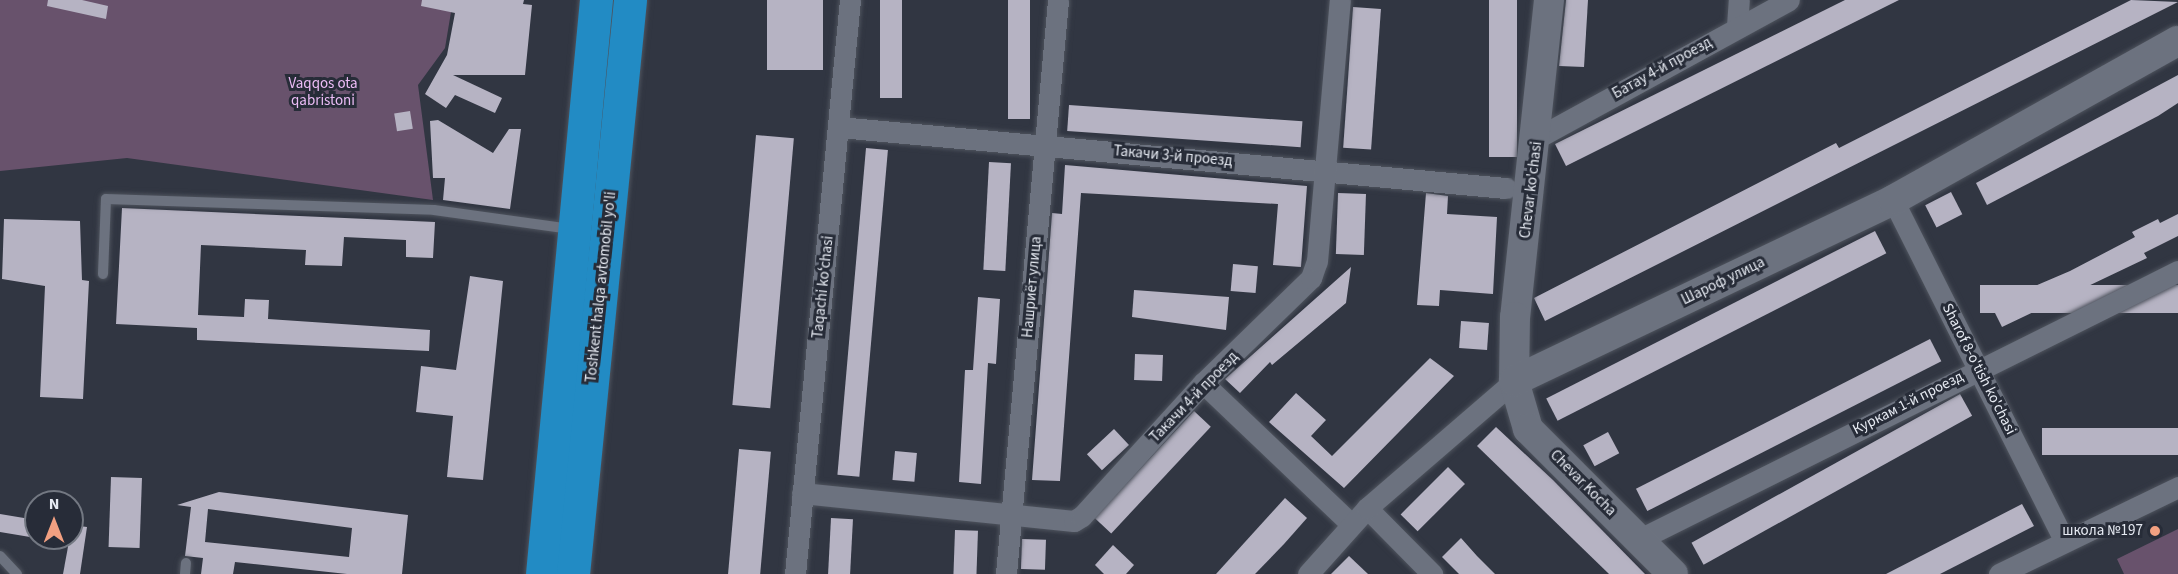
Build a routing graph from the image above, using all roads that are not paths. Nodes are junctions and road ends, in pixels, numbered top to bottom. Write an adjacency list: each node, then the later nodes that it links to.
1 (596, 0): 17 (highway, Toshkent halqa avtomobil yo'li)
2 (630, 0): 23 (highway, Toshkent halqa avtomobil yo'li)
3 (850, 0): 11 (street, Taqachi koʻchasi)
4 (1058, 0): 13 (street, Нашриёт улица)
5 (1340, 0): 14 (street, Такачи 4-й проезд)
6 (1549, 0): 12 (street, Chevar ko'chasi)
7 (1738, 0): 9 (street)
8 (1789, 0): 9 (street, Батау 4-й проезд)
9 (1737, 26): 12 (street, Батау 4-й проезд)
10 (2178, 40): 16 (street, Шароф улица)
11 (839, 127): 13 (street, Такачи 3-й проезд); 25 (street, Taqachi koʻchasi)
12 (1537, 138): 21 (street, Chevar ko'chasi)
13 (1044, 145): 14 (street, Такачи 3-й проезд); 27 (street, Нашриёт улица)
14 (1326, 169): 15 (street, Такачи 3-й проезд); 22 (street, Такачи 4-й проезд)
15 (1506, 188)
16 (1893, 200): 20 (street, Sharof 8-o'tish ko'chasi); 21 (street, Шароф улица)
17 (574, 229): 19 (lane); 23 (highway, Toshkent halqa avtomobil yo'li)
18 (2178, 271): 20 (street, Куркам 1-й проезд)
19 (103, 274)
20 (1979, 367): 29 (street, Куркам 1-й проезд); 30 (street, Sharof 8-o'tish ko'chasi)
21 (1514, 381): 26 (street, Шароф улица); 29 (street, Chevar Kocha)
22 (1203, 383): 27 (street, Такачи 4-й проезд); 28 (street)
23 (567, 477): 33 (highway, Toshkent halqa avtomobil yo'li); 34 (highway, Toshkent halqa avtomobil yo'li)
24 (2178, 487): 30 (street)
25 (801, 493): 27 (street, Такачи 4-й проезд); 35 (street, Taqachi koʻchasi)
26 (1367, 508): 28 (street, Шароф улица); 38 (street)
27 (1013, 514): 36 (street, Нашриёт улица)
28 (1351, 524): 37 (street, Шароф улица)
29 (1640, 539): 39 (street, Chevar Kocha)
30 (2064, 540): 40 (street)
31 (0, 556): 32 (lane)
32 (17, 574)
33 (542, 574)
34 (573, 574)
35 (795, 574)
36 (1006, 574)
37 (1308, 574)
38 (1432, 574)
39 (1673, 574)
40 (1999, 574)

